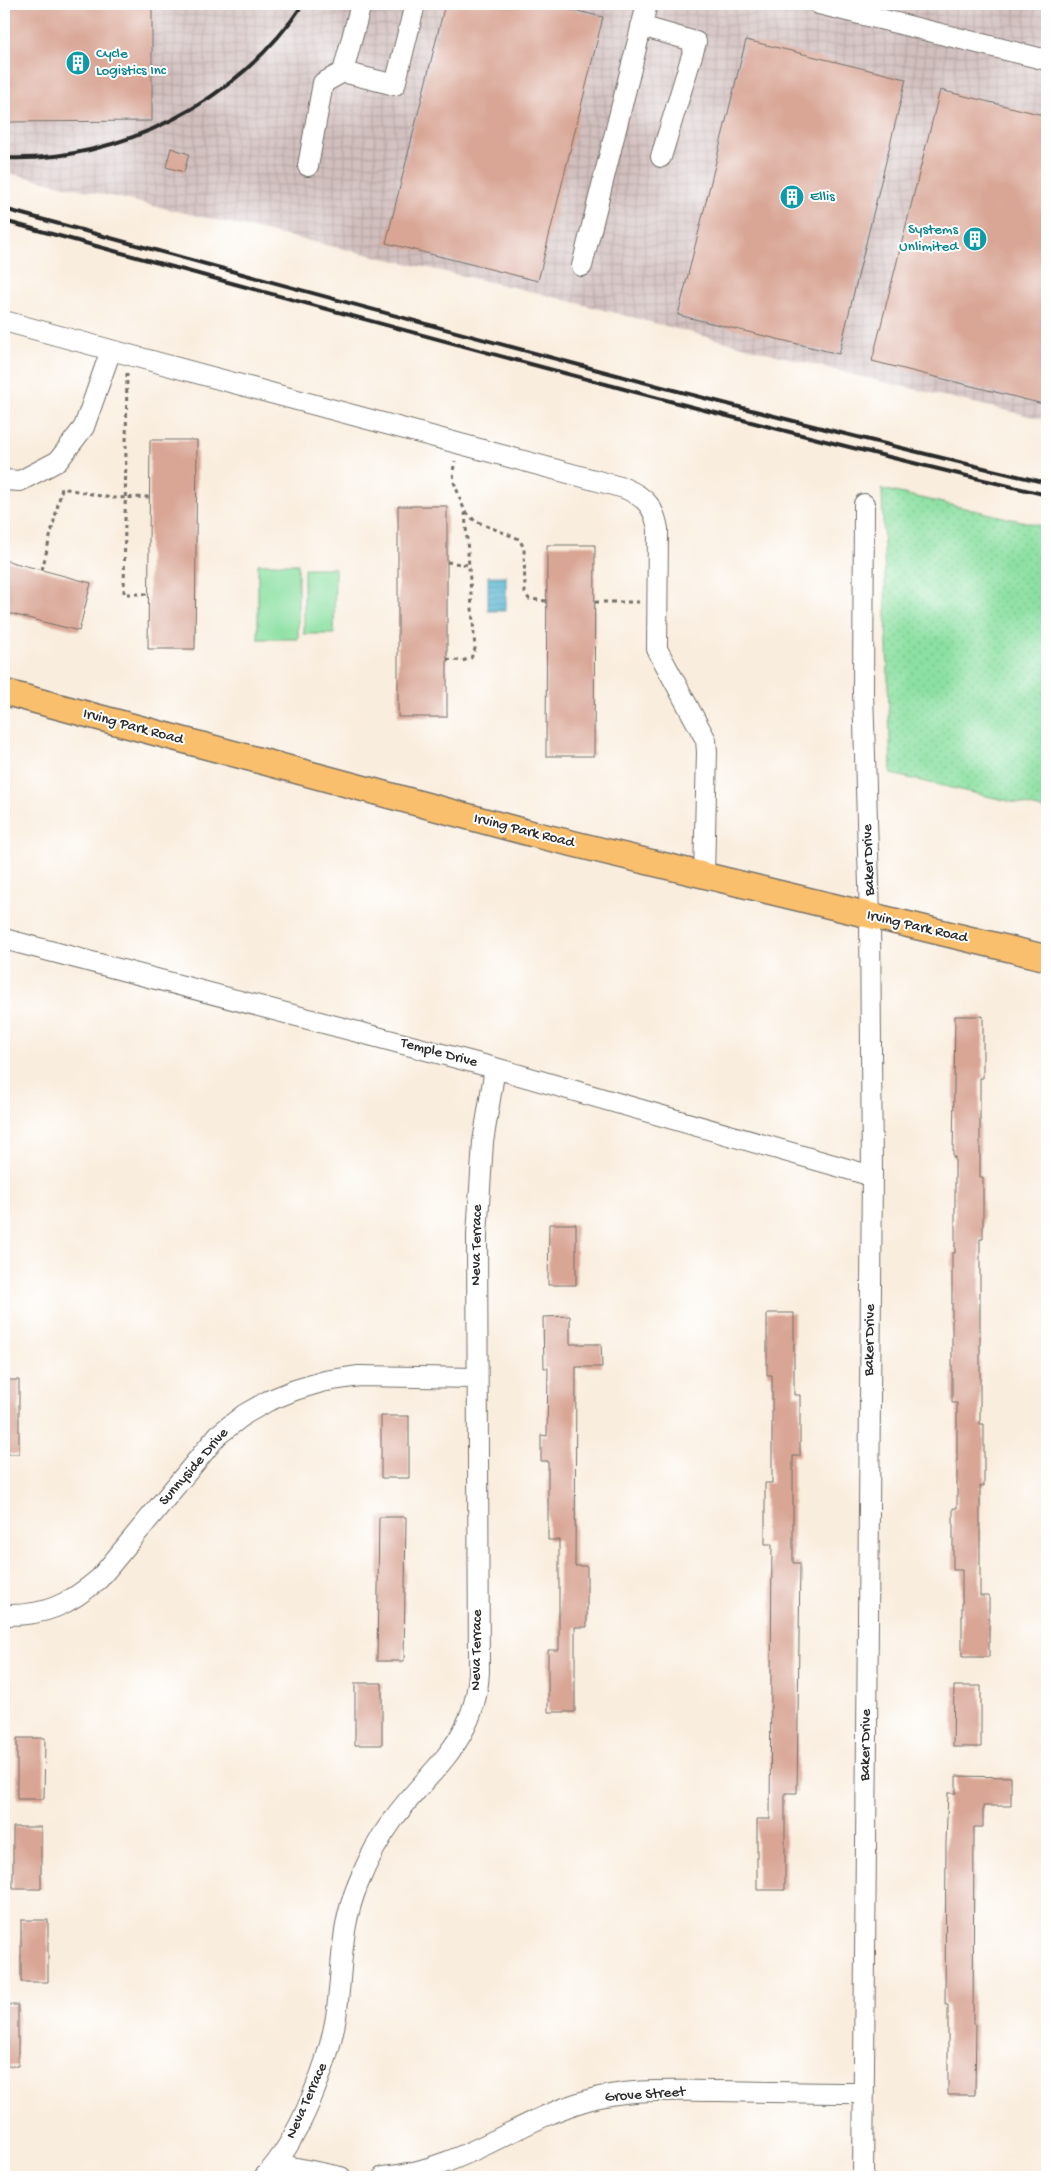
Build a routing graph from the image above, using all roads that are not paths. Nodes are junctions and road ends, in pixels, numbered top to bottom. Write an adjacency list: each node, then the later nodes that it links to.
1 (361, 4): 7 (street)
2 (415, 4): 7 (street)
3 (647, 4): 5 (street)
4 (819, 4): 6 (street)
5 (641, 26): 8 (street); 10 (street)
6 (1047, 60)
7 (343, 72): 9 (street)
8 (661, 156)
9 (308, 166)
10 (582, 266)
11 (4, 321): 12 (street)
12 (111, 350): 13 (street); 16 (street)
13 (4, 480)
14 (864, 504): 17 (street, Baker Drive)
15 (4, 692): 16 (main road, Irving Park Road)
16 (704, 874): 17 (main road, Irving Park Road)
17 (870, 917): 19 (main road, Irving Park Road); 21 (street, Baker Drive)
18 (4, 939): 20 (street, Temple Drive)
19 (1047, 958)
20 (495, 1068): 21 (street, Temple Drive); 22 (street, Neva Terrace)
21 (872, 1176): 24 (street, Baker Drive)
22 (476, 1378): 23 (street, Sunnyside Drive); 25 (street, Neva Terrace)
23 (4, 1615)
24 (863, 2093): 27 (street, Grove Street); 28 (street, Baker Drive)
25 (270, 2171): 26 (street)
26 (341, 2177)
27 (384, 2177)
28 (863, 2177)

